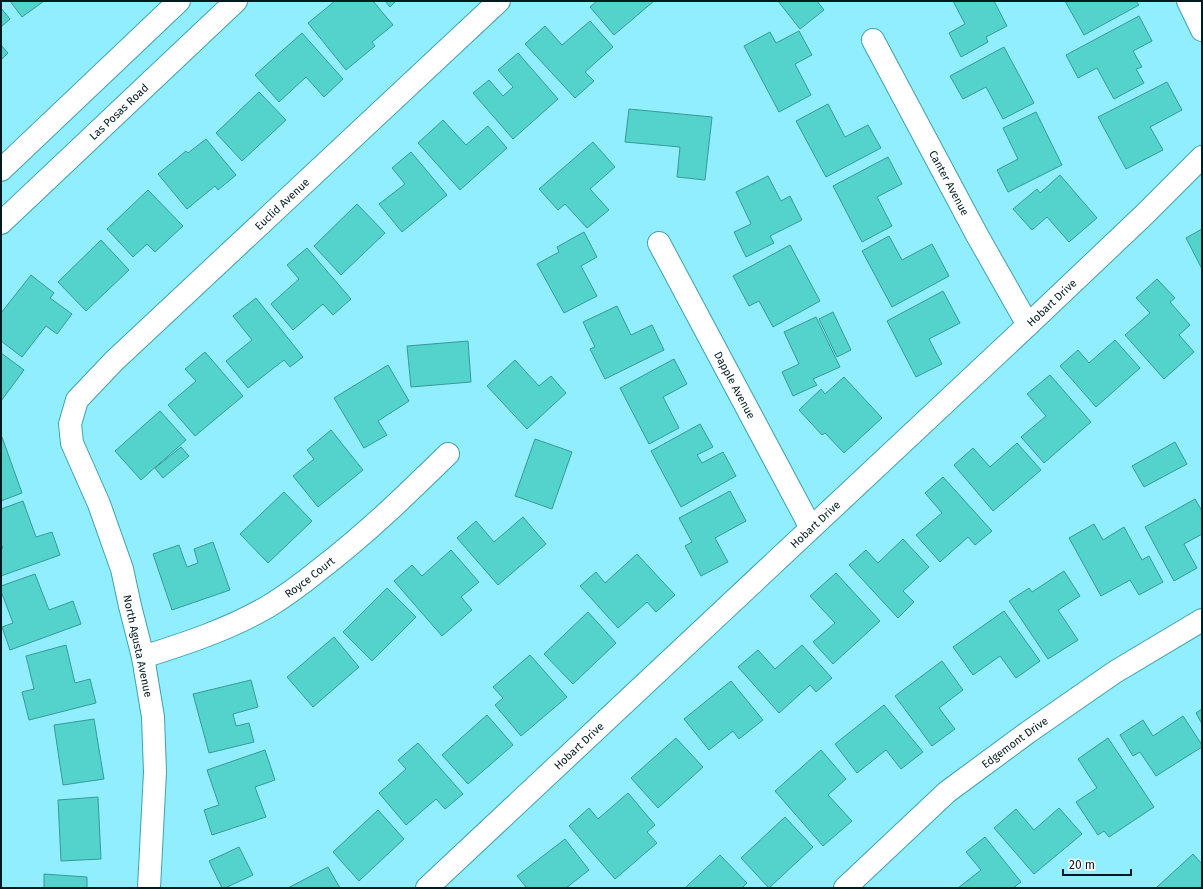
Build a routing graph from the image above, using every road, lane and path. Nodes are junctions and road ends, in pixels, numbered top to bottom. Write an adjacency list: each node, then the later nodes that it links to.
1 (179, 1): 8 (street)
2 (236, 1): 9 (street, Las Posas Road)
3 (499, 1): 12 (street, Euclid Avenue)
4 (1188, 1): 5 (street)
5 (1202, 30)
6 (873, 40): 11 (street, Canter Avenue)
7 (1202, 157): 11 (street, Hobart Drive)
8 (1, 170)
9 (1, 223)
10 (659, 243): 14 (street, Dapple Avenue)
11 (1028, 325): 14 (street, Hobart Drive)
12 (73, 414): 16 (street, North Agusta Avenue)
13 (448, 454): 16 (street, Royce Court)
14 (811, 528): 18 (street, Hobart Drive)
15 (1202, 620): 19 (street, Edgemont Drive)
16 (143, 657): 17 (street, North Agusta Avenue)
17 (148, 888)
18 (427, 888)
19 (845, 888)

